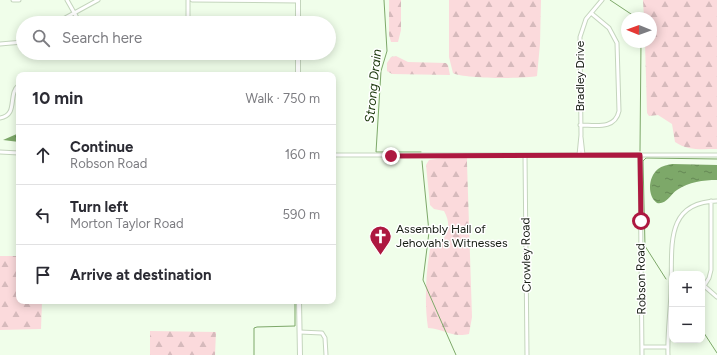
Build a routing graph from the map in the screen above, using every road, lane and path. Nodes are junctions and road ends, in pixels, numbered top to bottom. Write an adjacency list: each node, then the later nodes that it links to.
1 (13, 0): 2 (street)
2 (19, 0)
3 (67, 0): 9 (street)
4 (98, 0): 9 (street)
5 (188, 0): 13 (street)
6 (192, 0): 8 (street)
7 (602, 0): 10 (street, Bradley Drive)
8 (298, 1): 14 (main road)
9 (74, 12): 11 (street); 12 (street)
10 (591, 13): 21 (street, Bradley Drive); 21 (street)
11 (67, 16)
12 (76, 16)
13 (188, 16)
14 (298, 16)
15 (16, 43): 16 (street)
16 (0, 44)
17 (298, 60): 18 (main road)
18 (298, 72)
19 (16, 88): 20 (street)
20 (0, 118)
21 (580, 125): 22 (street, Bradley Drive)
22 (581, 135): 27 (street, Bradley Drive); 28 (street, Bradley Drive)
23 (0, 152): 24 (street)
24 (16, 153)
25 (336, 155): 26 (street)
26 (525, 155): 27 (street); 44 (street, Crowley Road)
27 (579, 155): 28 (street)
28 (583, 155): 29 (street)
29 (640, 155): 30 (street); 40 (street, Robson Road)
30 (717, 155)
31 (711, 202): 32 (street); 33 (street); 34 (street)
32 (717, 202)
33 (672, 271)
34 (705, 283)
35 (705, 287): 36 (street)
36 (717, 297)
37 (299, 304): 39 (main road)
38 (670, 307): 41 (street)
39 (300, 332): 42 (main road); 43 (street)
40 (642, 347): 41 (street); 45 (street, Robson Road)
41 (668, 347): 46 (street)
42 (300, 355)
43 (326, 355)
44 (527, 355)
45 (642, 355)
46 (668, 355)

